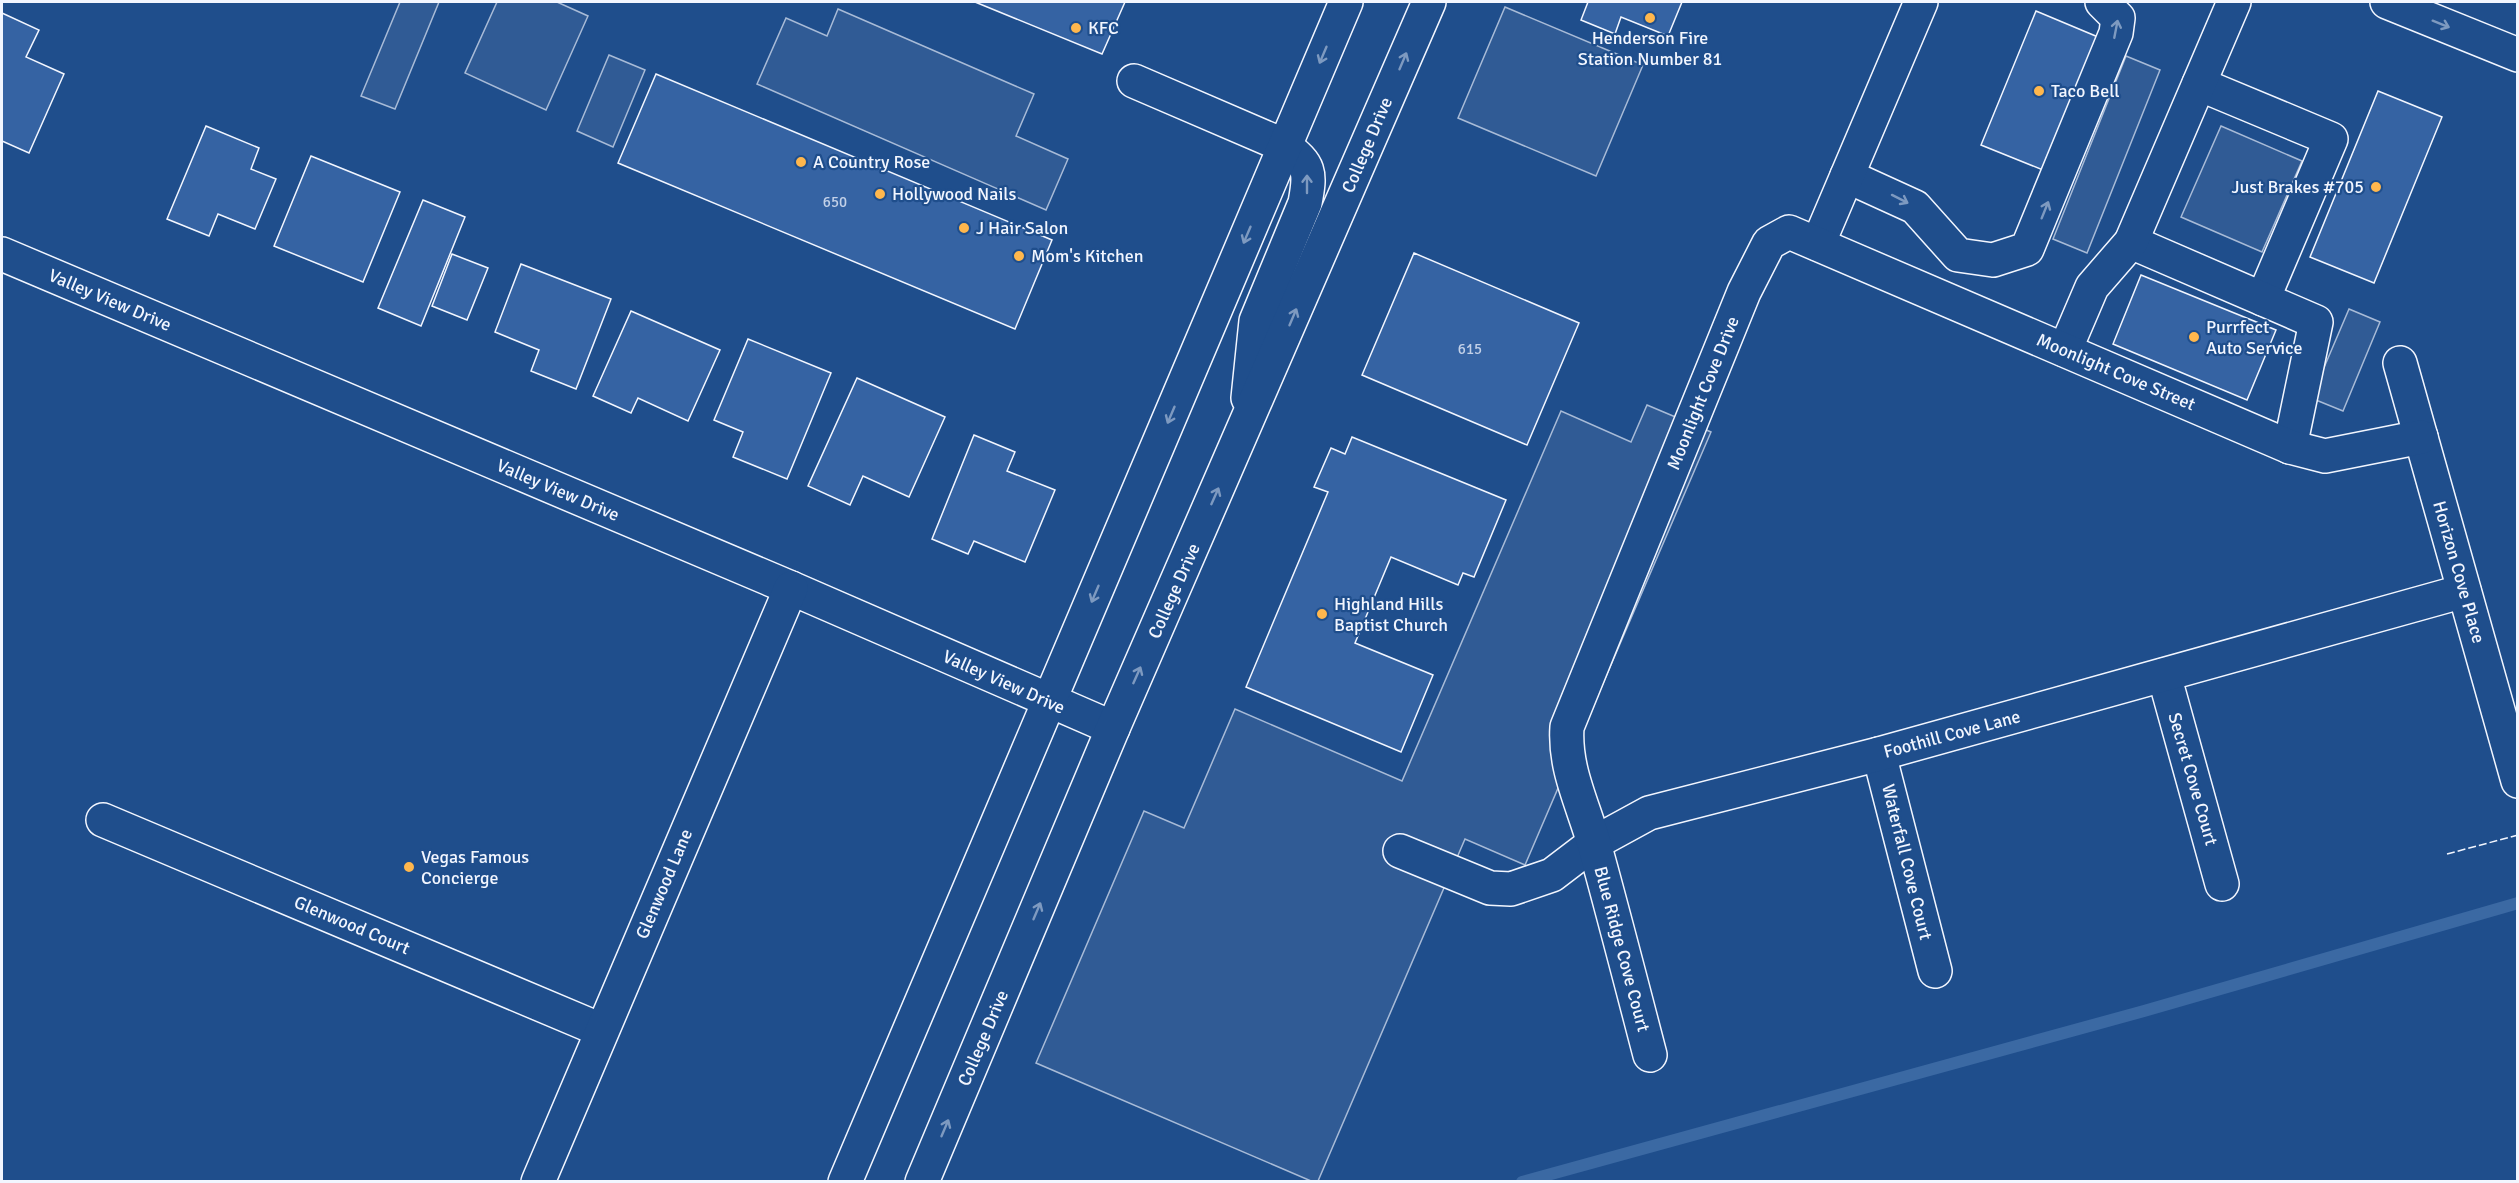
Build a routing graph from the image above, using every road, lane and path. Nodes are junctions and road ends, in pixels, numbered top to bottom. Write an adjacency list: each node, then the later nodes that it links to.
1 (1346, 2): 10 (street, one-way to 10)
2 (1429, 2): 18 (street, College Drive, one-way to 2)
3 (1921, 2): 11 (street)
4 (2102, 2): 11 (street, one-way to 4)
5 (2234, 2): 9 (street)
6 (2386, 2): 7 (street, one-way to 7)
7 (2517, 55)
8 (1134, 81): 10 (street)
9 (2199, 84): 12 (street); 15 (street)
10 (1285, 146): 18 (street, one-way to 10); 24 (street, one-way to 24)
11 (1847, 176): 13 (street)
12 (2131, 242): 15 (street); 16 (street)
13 (1818, 244): 16 (street, Moonlight Cove Street); 29 (street, Moonlight Cove Drive)
14 (2, 254): 21 (street, Valley View Drive)
15 (2263, 299): 20 (street)
16 (2066, 350): 20 (street, Moonlight Cove Street)
17 (2400, 363): 19 (street, Horizon Cove Place)
18 (1248, 420): 25 (street, College Drive, one-way to 18)
19 (2421, 437): 20 (street, Moonlight Cove Street); 22 (street, Horizon Cove Place)
20 (2290, 447)
21 (791, 588): 24 (street, Valley View Drive); 33 (street, Glenwood Lane)
22 (2464, 591): 23 (street, Foothill Cove Lane); 27 (street, Horizon Cove Place)
23 (2163, 675): 26 (street, Foothill Cove Lane); 31 (street, Secret Cove Court)
24 (1050, 702): 25 (street, Valley View Drive); 36 (street)
25 (1113, 728): 37 (street, College Drive, one-way to 25)
26 (1880, 754): 29 (street, Foothill Cove Lane); 32 (street, Waterfall Cove Court)
27 (2517, 781)
28 (103, 820): 33 (street, Glenwood Court)
29 (1594, 843): 30 (street, Foothill Cove Lane); 34 (street, Blue Ridge Cove Court)
30 (1401, 851)
31 (2222, 884)
32 (1935, 971)
33 (601, 1030): 35 (street, Glenwood Lane)
34 (1650, 1055)
35 (538, 1182)
36 (844, 1182)
37 (922, 1182)

